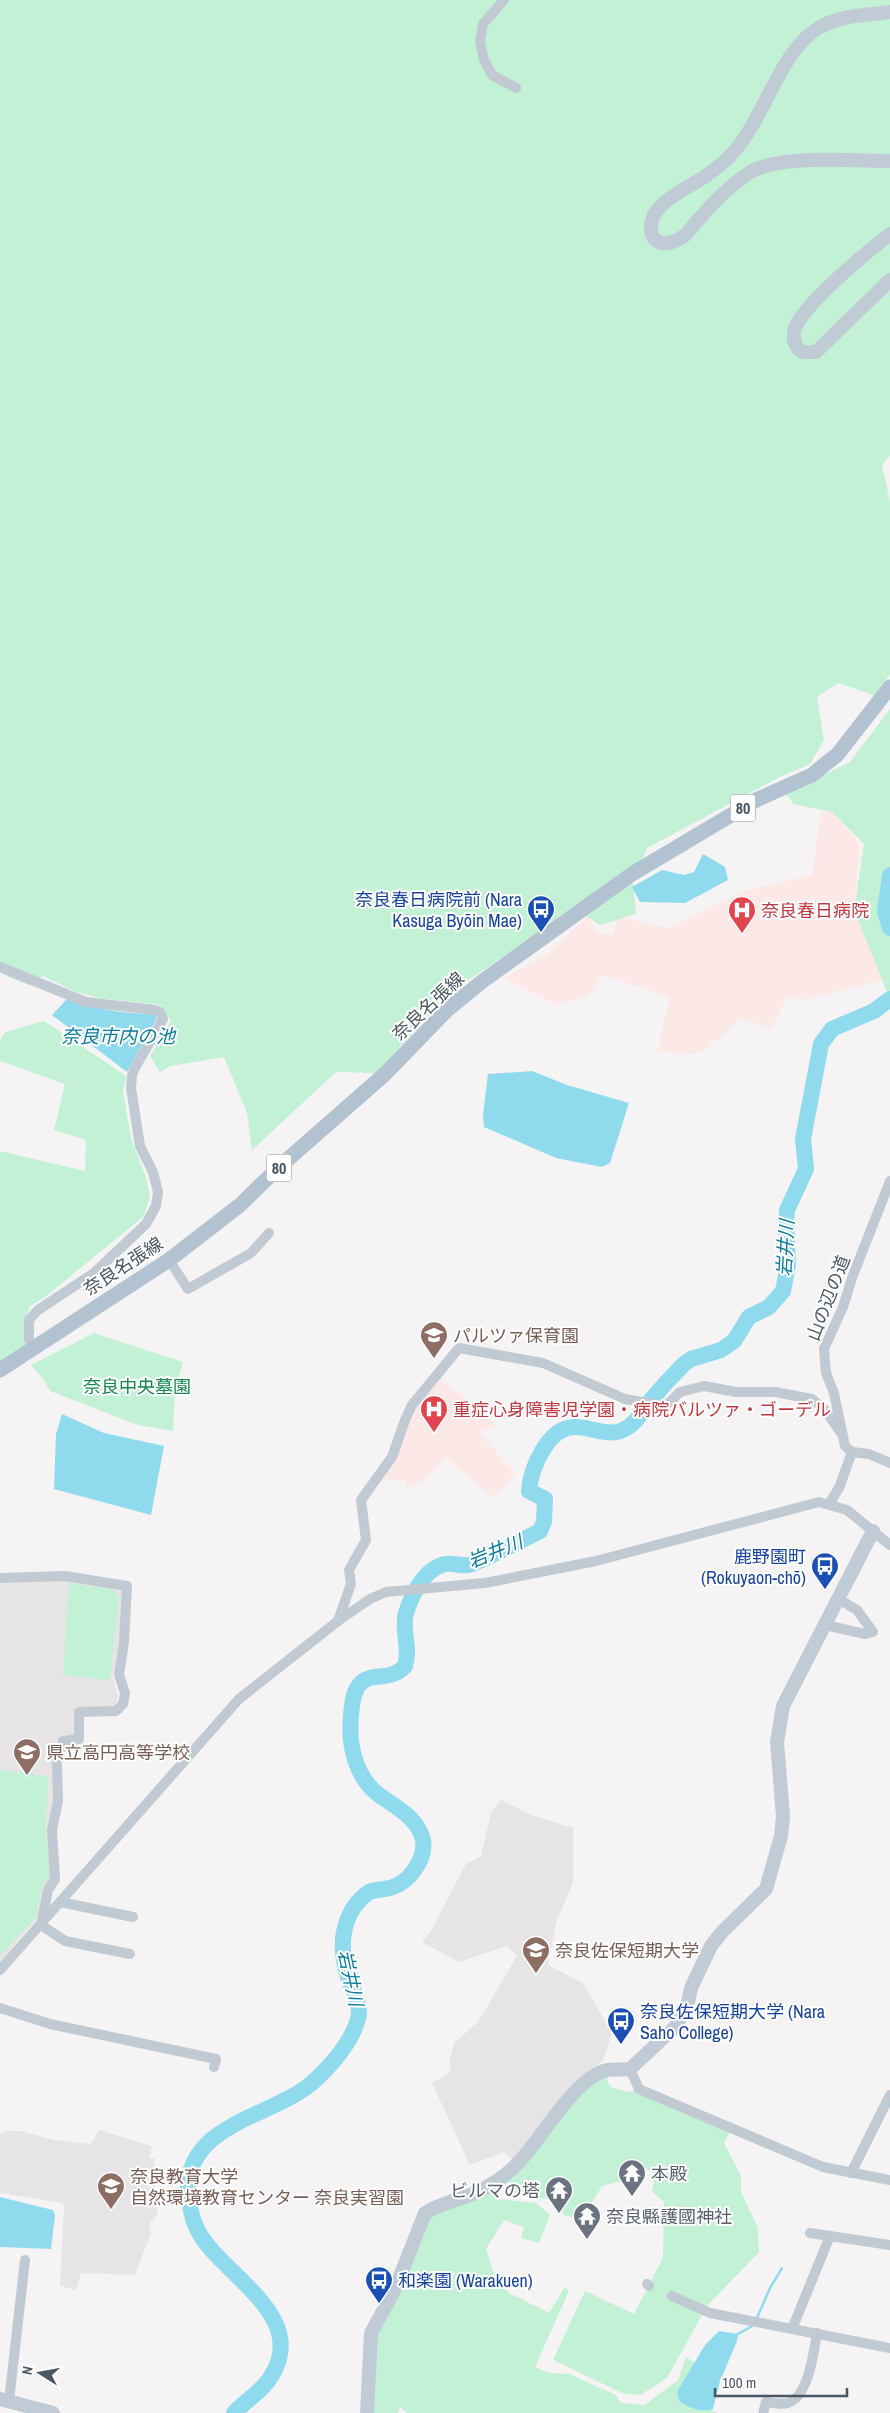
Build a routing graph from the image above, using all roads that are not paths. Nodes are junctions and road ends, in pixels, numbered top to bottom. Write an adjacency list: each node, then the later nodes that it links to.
1 (504, 0): 3 (street)
2 (890, 12): 4 (street)
3 (516, 88)
4 (890, 161)
5 (890, 234): 6 (street)
6 (890, 280)
7 (890, 687): 11 (main road, 奈良名張線 / 80)
8 (0, 968): 12 (street)
9 (890, 1181): 14 (street, 山の辺の道)
10 (269, 1233): 11 (street)
11 (169, 1260): 12 (main road, 奈良名張線 / 80)
12 (33, 1347): 13 (main road, 奈良名張線 / 80)
13 (0, 1370)
14 (842, 1434): 15 (street); 22 (street)
15 (852, 1452): 16 (street); 17 (street)
16 (890, 1463)
17 (829, 1504): 18 (street); 22 (street)
18 (873, 1530): 19 (street); 21 (street)
19 (890, 1545)
20 (0, 1578): 26 (street)
21 (838, 1598): 23 (street); 23 (street)
22 (338, 1621): 24 (street)
23 (825, 1625): 31 (street)
24 (60, 1902): 25 (street); 26 (street)
25 (133, 1917)
26 (41, 1925): 27 (street); 28 (street)
27 (130, 1954)
28 (0, 1970)
29 (0, 2008): 30 (street)
30 (214, 2067)
31 (630, 2069): 33 (street); 45 (street)
32 (890, 2095): 33 (street)
33 (851, 2172): 34 (street)
34 (890, 2180)
35 (810, 2233): 36 (street)
36 (830, 2236): 37 (street); 40 (street)
37 (890, 2245)
38 (25, 2260): 43 (street)
39 (672, 2296): 40 (street)
40 (792, 2329): 41 (street)
41 (818, 2333): 42 (street); 46 (street)
42 (890, 2348)
43 (5, 2400): 44 (street)
44 (53, 2413)
45 (367, 2413)
46 (763, 2413)

